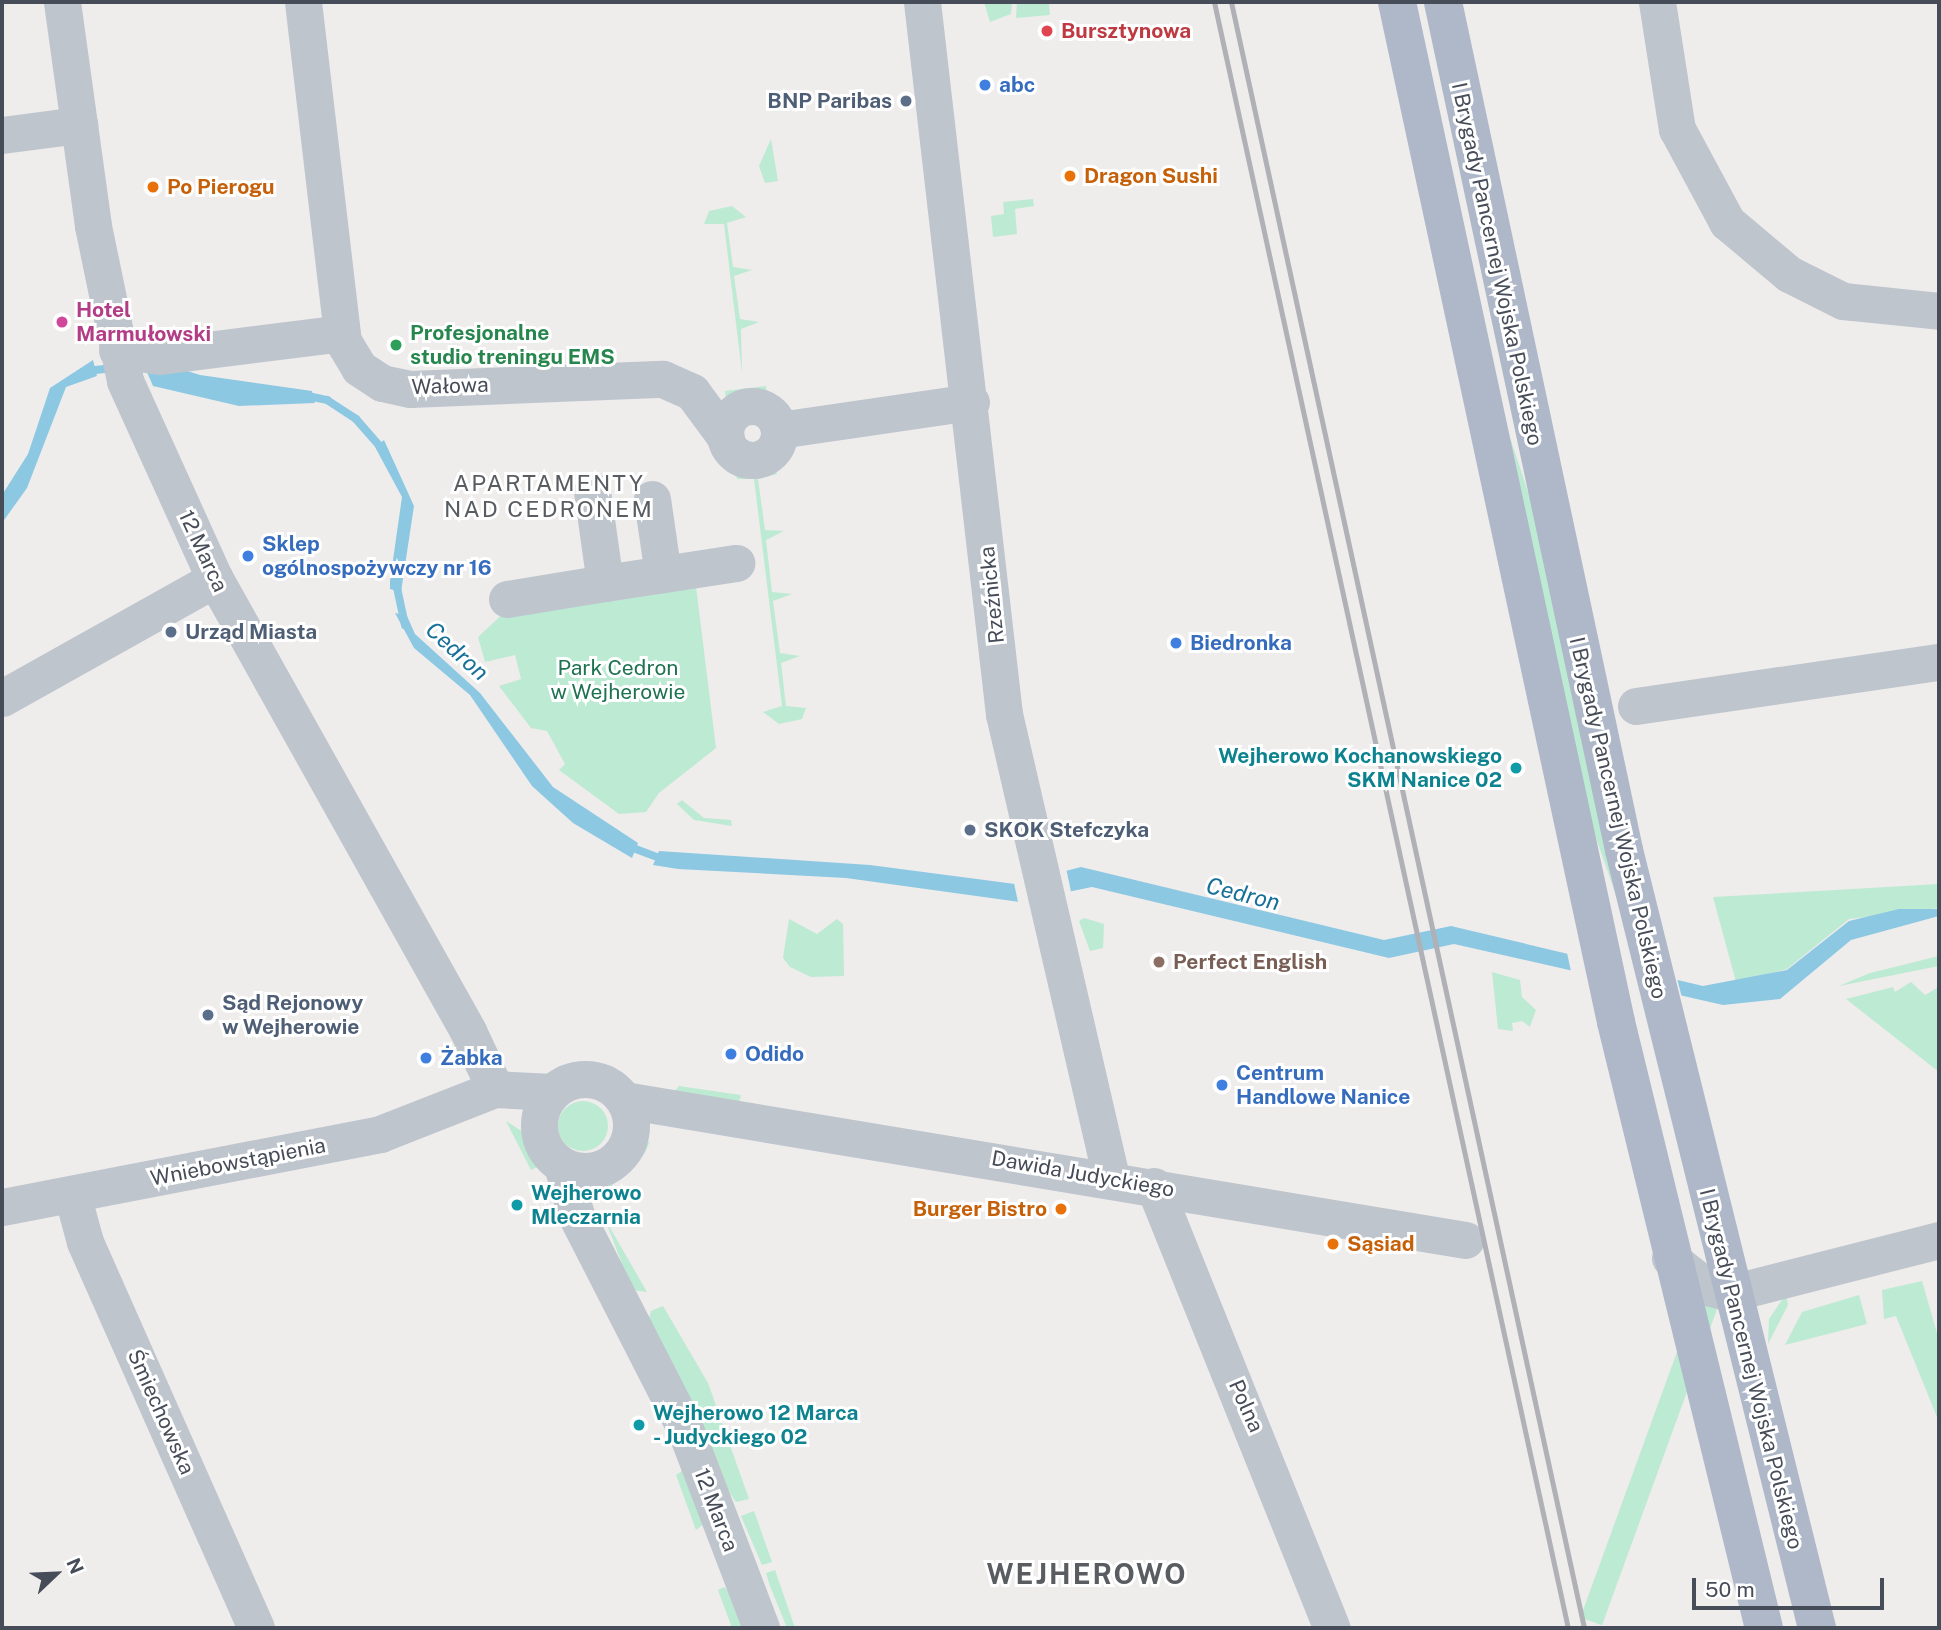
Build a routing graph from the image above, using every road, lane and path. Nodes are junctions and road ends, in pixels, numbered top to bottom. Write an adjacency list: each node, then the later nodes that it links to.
1 (303, 2): 10 (street, Wałowa)
2 (922, 2): 12 (street, Rzeźnicka)
3 (1397, 2): 33 (main road)
4 (1443, 2): 34 (main road, I Brygady Pancernej Wojska Polskiego)
5 (1657, 2): 9 (street)
6 (62, 3): 7 (street, 12 Marca)
7 (69, 126): 8 (street); 11 (street, 12 Marca)
8 (2, 135)
9 (1939, 311)
10 (342, 333): 11 (street); 12 (street, Wałowa)
11 (121, 366): 17 (street, 12 Marca)
12 (971, 402): 27 (street, Rzeźnicka)
13 (592, 491): 18 (street)
14 (652, 499): 16 (street)
15 (736, 563): 16 (street)
16 (663, 574): 18 (street)
17 (215, 579): 21 (street); 23 (street, 12 Marca)
18 (605, 583): 19 (street)
19 (507, 599)
20 (1939, 663): 22 (street)
21 (2, 698)
22 (1636, 706)
23 (482, 1095): 24 (street, Wniebowstąpienia); 29 (street, Wniebowstąpienia)
24 (545, 1107): 25 (street); 26 (street)
25 (627, 1116): 26 (street); 27 (street, Dawida Judyckiego)
26 (579, 1168): 36 (street, 12 Marca)
27 (1111, 1179): 28 (street, Dawida Judyckiego)
28 (1154, 1186): 31 (street, Dawida Judyckiego); 37 (street, Polna)
29 (72, 1194): 30 (street, Wniebowstąpienia); 35 (street, Śmiechowska)
30 (2, 1207)
31 (1465, 1240)
32 (1939, 1240): 34 (street)
33 (1670, 1258): 34 (street); 38 (main road)
34 (1731, 1293): 39 (main road, I Brygady Pancernej Wojska Polskiego)
35 (256, 1628)
36 (761, 1628)
37 (1332, 1628)
38 (1764, 1628)
39 (1817, 1628)

